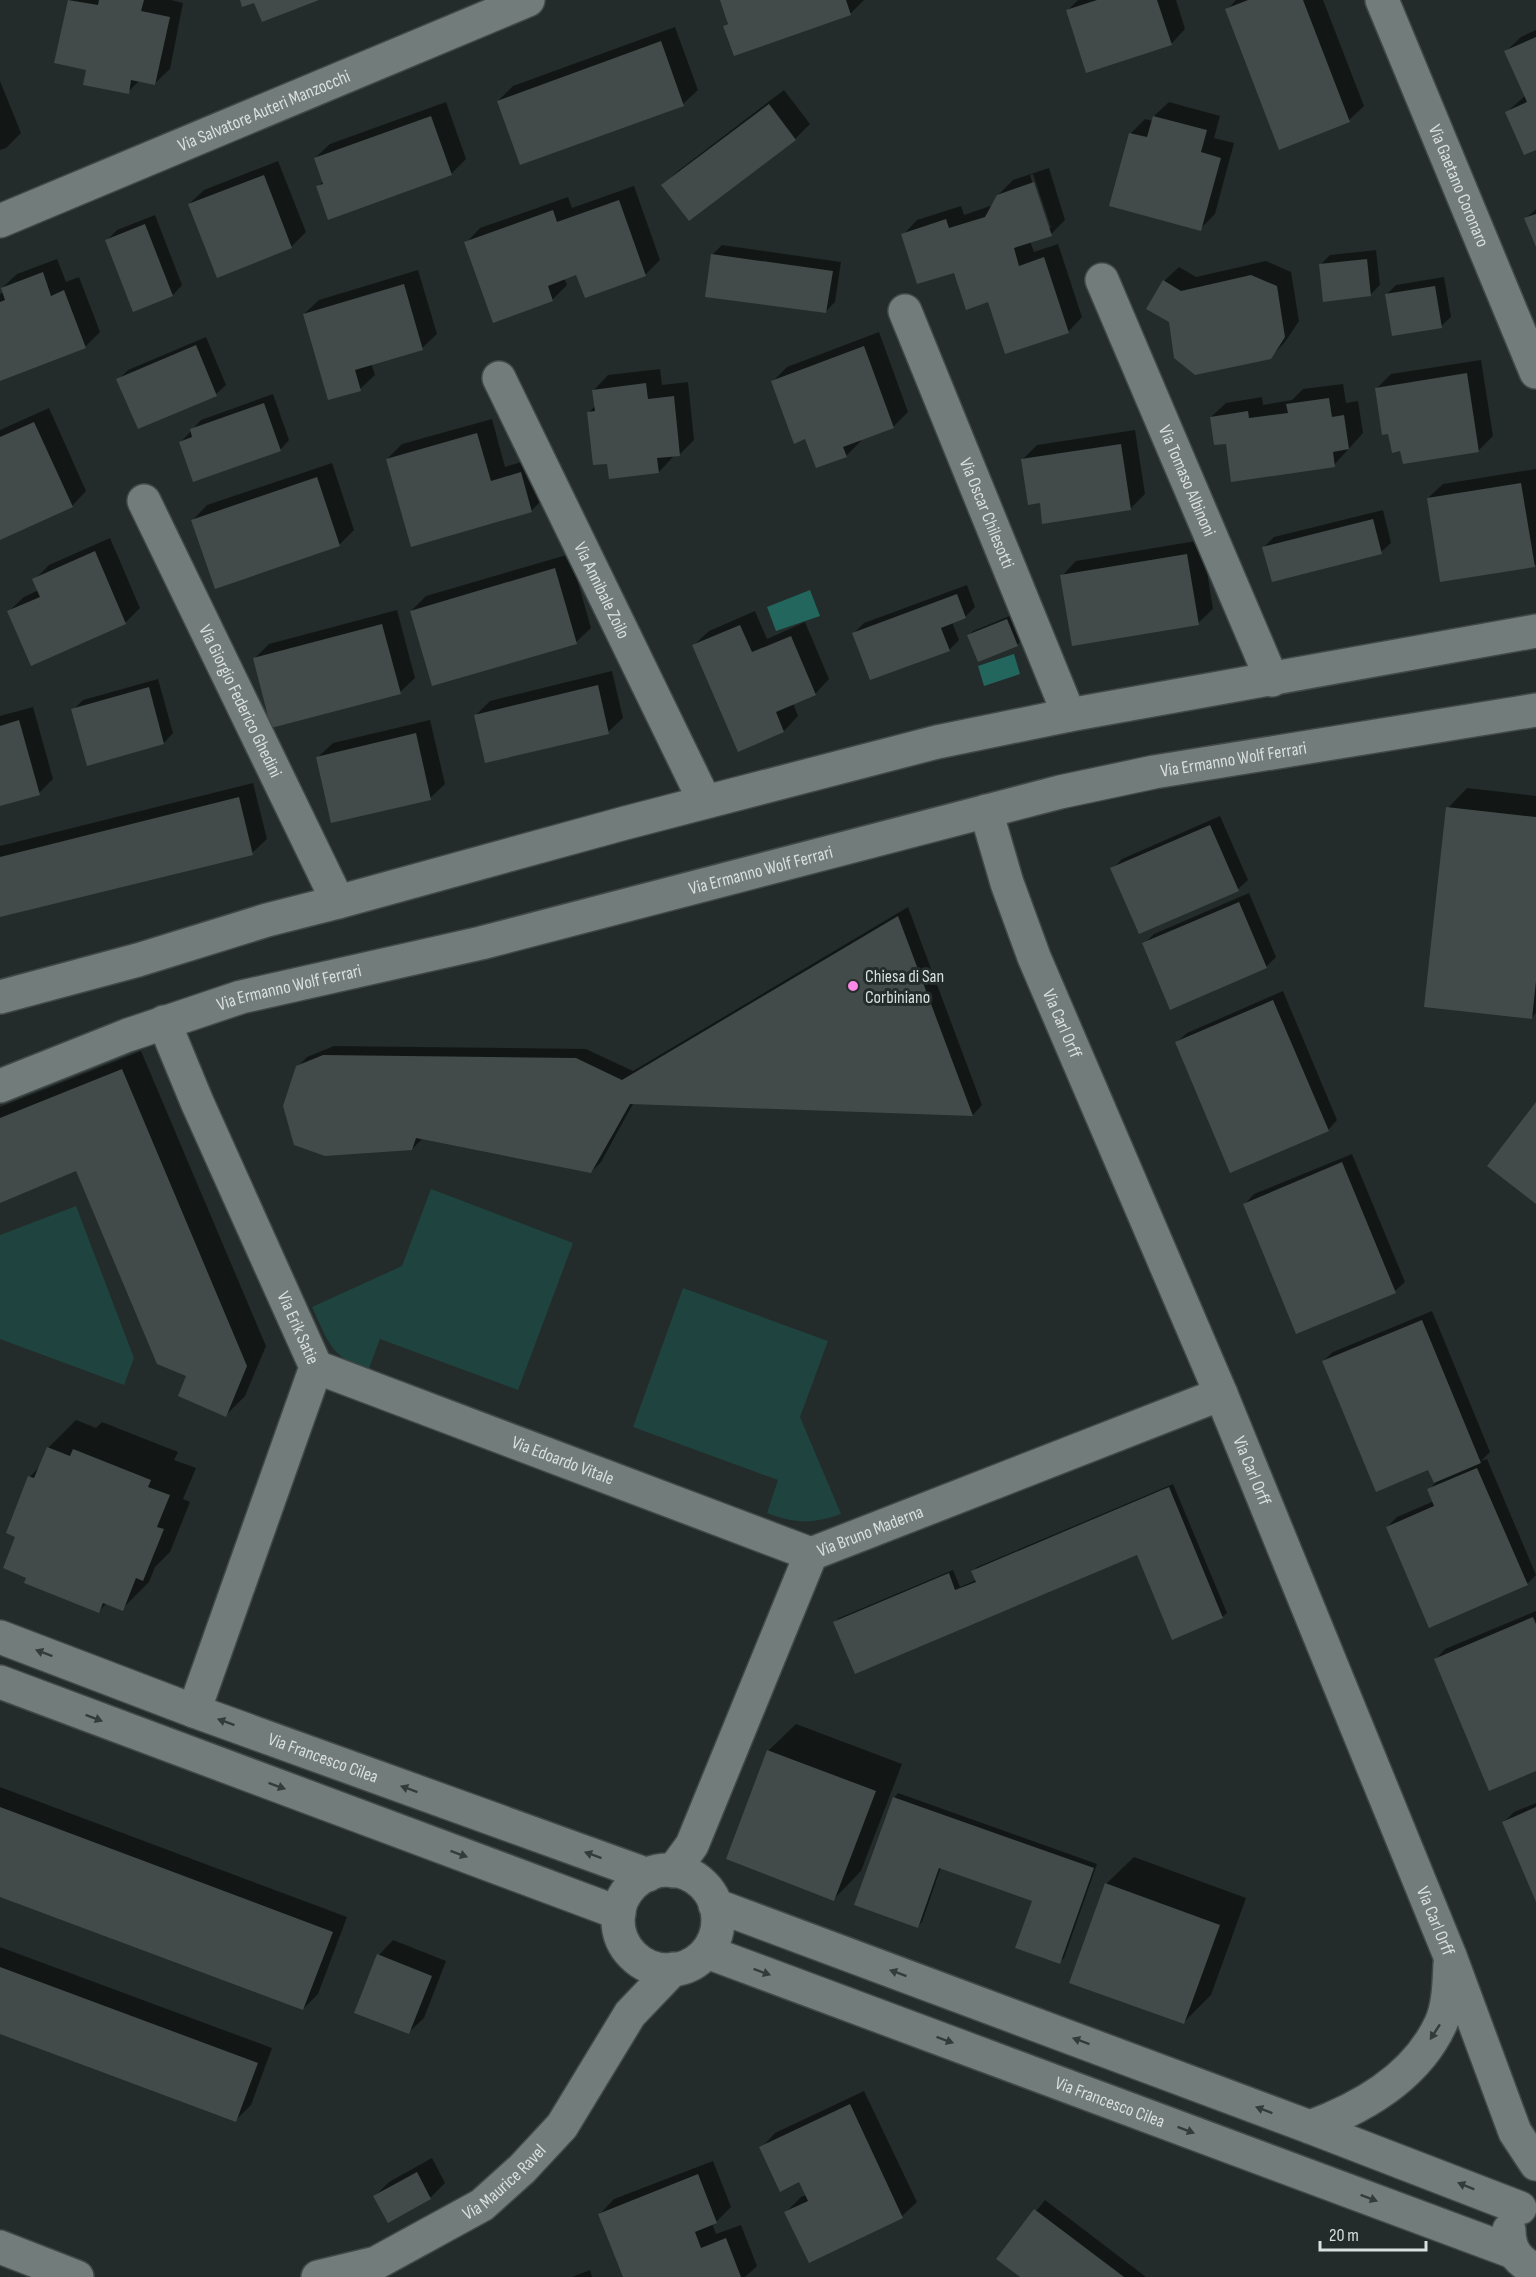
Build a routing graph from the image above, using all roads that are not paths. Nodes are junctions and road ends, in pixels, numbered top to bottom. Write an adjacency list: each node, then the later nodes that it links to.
1 (528, 0): 3 (street, Via Salvatore Auteri Manzocchi)
2 (1382, 0): 6 (street, Via Gaetano Coronaro)
3 (0, 220)
4 (1102, 280): 10 (street, Via Tomaso Albinoni)
5 (905, 311): 12 (street, Via Oscar Chilesotti)
6 (1536, 372)
7 (500, 378): 13 (street, Via Annibale Zoilo)
8 (144, 501): 15 (street, Via Giorgio Federico Ghedini)
9 (1536, 631): 10 (street)
10 (1272, 680): 12 (street)
11 (1536, 710): 14 (street, Via Ermanno Wolf Ferrari)
12 (1069, 715): 13 (street)
13 (705, 802): 15 (street)
14 (986, 811): 17 (street, Via Ermanno Wolf Ferrari); 20 (street, Via Carl Orff)
15 (338, 902): 16 (street)
16 (0, 997)
17 (164, 1022): 18 (street, Via Ermanno Wolf Ferrari); 19 (street, Via Erik Satie)
18 (0, 1086)
19 (316, 1367): 21 (street, Via Edoardo Vitale); 24 (street, Via Erik Satie)
20 (1221, 1394): 21 (street, Via Bruno Maderna); 29 (street, Via Carl Orff)
21 (811, 1554): 25 (street, Via Bruno Maderna)
22 (0, 1637): 24 (street, Via Francesco Cilea, one-way to 22)
23 (0, 1682): 27 (street, one-way to 27)
24 (194, 1711): 25 (street, Via Francesco Cilea, one-way to 24)
25 (672, 1875): 26 (street); 27 (street)
26 (716, 1905): 28 (street); 33 (street, one-way to 26)
27 (619, 1913): 30 (street)
28 (707, 1952): 31 (street); 38 (street, Via Francesco Cilea, one-way to 38)
29 (1450, 1956): 33 (street, one-way to 33); 34 (street, Via Carl Orff)
30 (635, 1957): 31 (street); 32 (street, Via Maurice Ravel)
31 (672, 1970): 32 (street, Via Maurice Ravel)
32 (630, 2014): 39 (street, Via Maurice Ravel)
33 (1310, 2127): 36 (street, one-way to 33)
34 (1515, 2132): 35 (street, Via Carl Orff); 36 (street, Via Carl Orff)
35 (1536, 2164)
36 (1527, 2204): 38 (street, Via Francesco Cilea)
37 (0, 2247): 40 (street)
38 (1524, 2262)
39 (379, 2270): 41 (street, Via Maurice Ravel)
40 (76, 2277)
41 (318, 2277)

